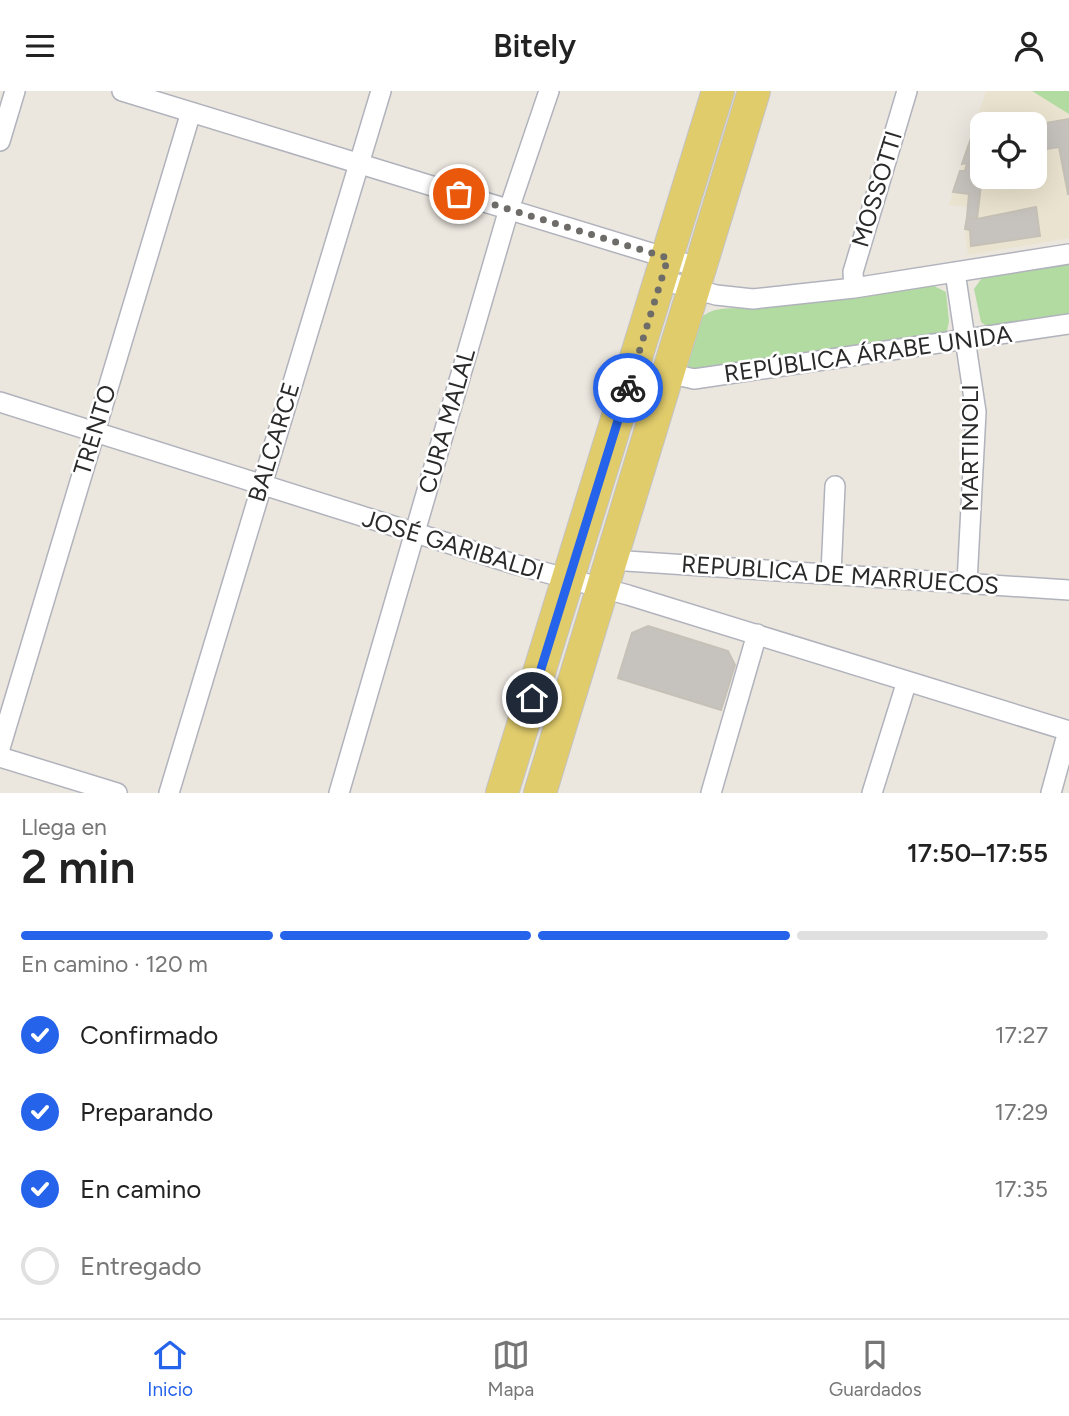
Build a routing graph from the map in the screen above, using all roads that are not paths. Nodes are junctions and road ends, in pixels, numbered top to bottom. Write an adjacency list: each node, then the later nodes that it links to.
1 (15, 91): 9 (street)
2 (122, 91): 8 (street)
3 (381, 91): 10 (street, BALCARCE)
4 (549, 91): 11 (street, CURA MALAL)
5 (719, 91): 13 (main road)
6 (754, 91): 15 (main road)
7 (907, 91): 16 (street, MOSSOTTI)
8 (191, 112): 10 (street); 21 (street, TRENTO)
9 (0, 141)
10 (359, 163): 11 (street); 23 (street, BALCARCE)
11 (509, 209): 13 (street); 24 (street, CURA MALAL)
12 (1069, 254): 14 (street)
13 (665, 269): 15 (street); 27 (main road)
14 (955, 272): 16 (street); 18 (street, MARTINOLI)
15 (697, 279): 16 (street); 19 (main road)
16 (854, 288)
17 (1069, 324): 18 (street, REPÚBLICA ÁRABE UNIDA)
18 (967, 340): 19 (street, REPÚBLICA ÁRABE UNIDA); 28 (street, MARTINOLI)
19 (668, 373): 25 (main road)
20 (0, 402): 21 (street, JOSÉ GARIBALDI)
21 (95, 431): 23 (street, JOSÉ GARIBALDI); 33 (street, TRENTO)
22 (835, 486): 26 (street)
23 (261, 487): 24 (street, JOSÉ GARIBALDI); 36 (street, BALCARCE)
24 (414, 533): 27 (street, JOSÉ GARIBALDI); 37 (street, CURA MALAL)
25 (607, 574): 26 (street, REPUBLICA DE MARRUECOS); 27 (street, JOSÉ GARIBALDI); 30 (street, JOSÉ GARIBALDI); 39 (main road)
26 (831, 574): 28 (street, REPUBLICA DE MARRUECOS)
27 (568, 579): 38 (main road)
28 (967, 583): 29 (street, REPUBLICA DE MARRUECOS)
29 (1069, 590)
30 (757, 634): 31 (street, JOSÉ GARIBALDI); 40 (street)
31 (907, 681): 32 (street, JOSÉ GARIBALDI); 41 (street)
32 (1069, 731): 42 (street)
33 (0, 748)
34 (0, 757): 35 (street)
35 (117, 793)
36 (169, 793)
37 (339, 793)
38 (502, 793)
39 (540, 793)
40 (711, 793)
41 (872, 793)
42 (1051, 793)

